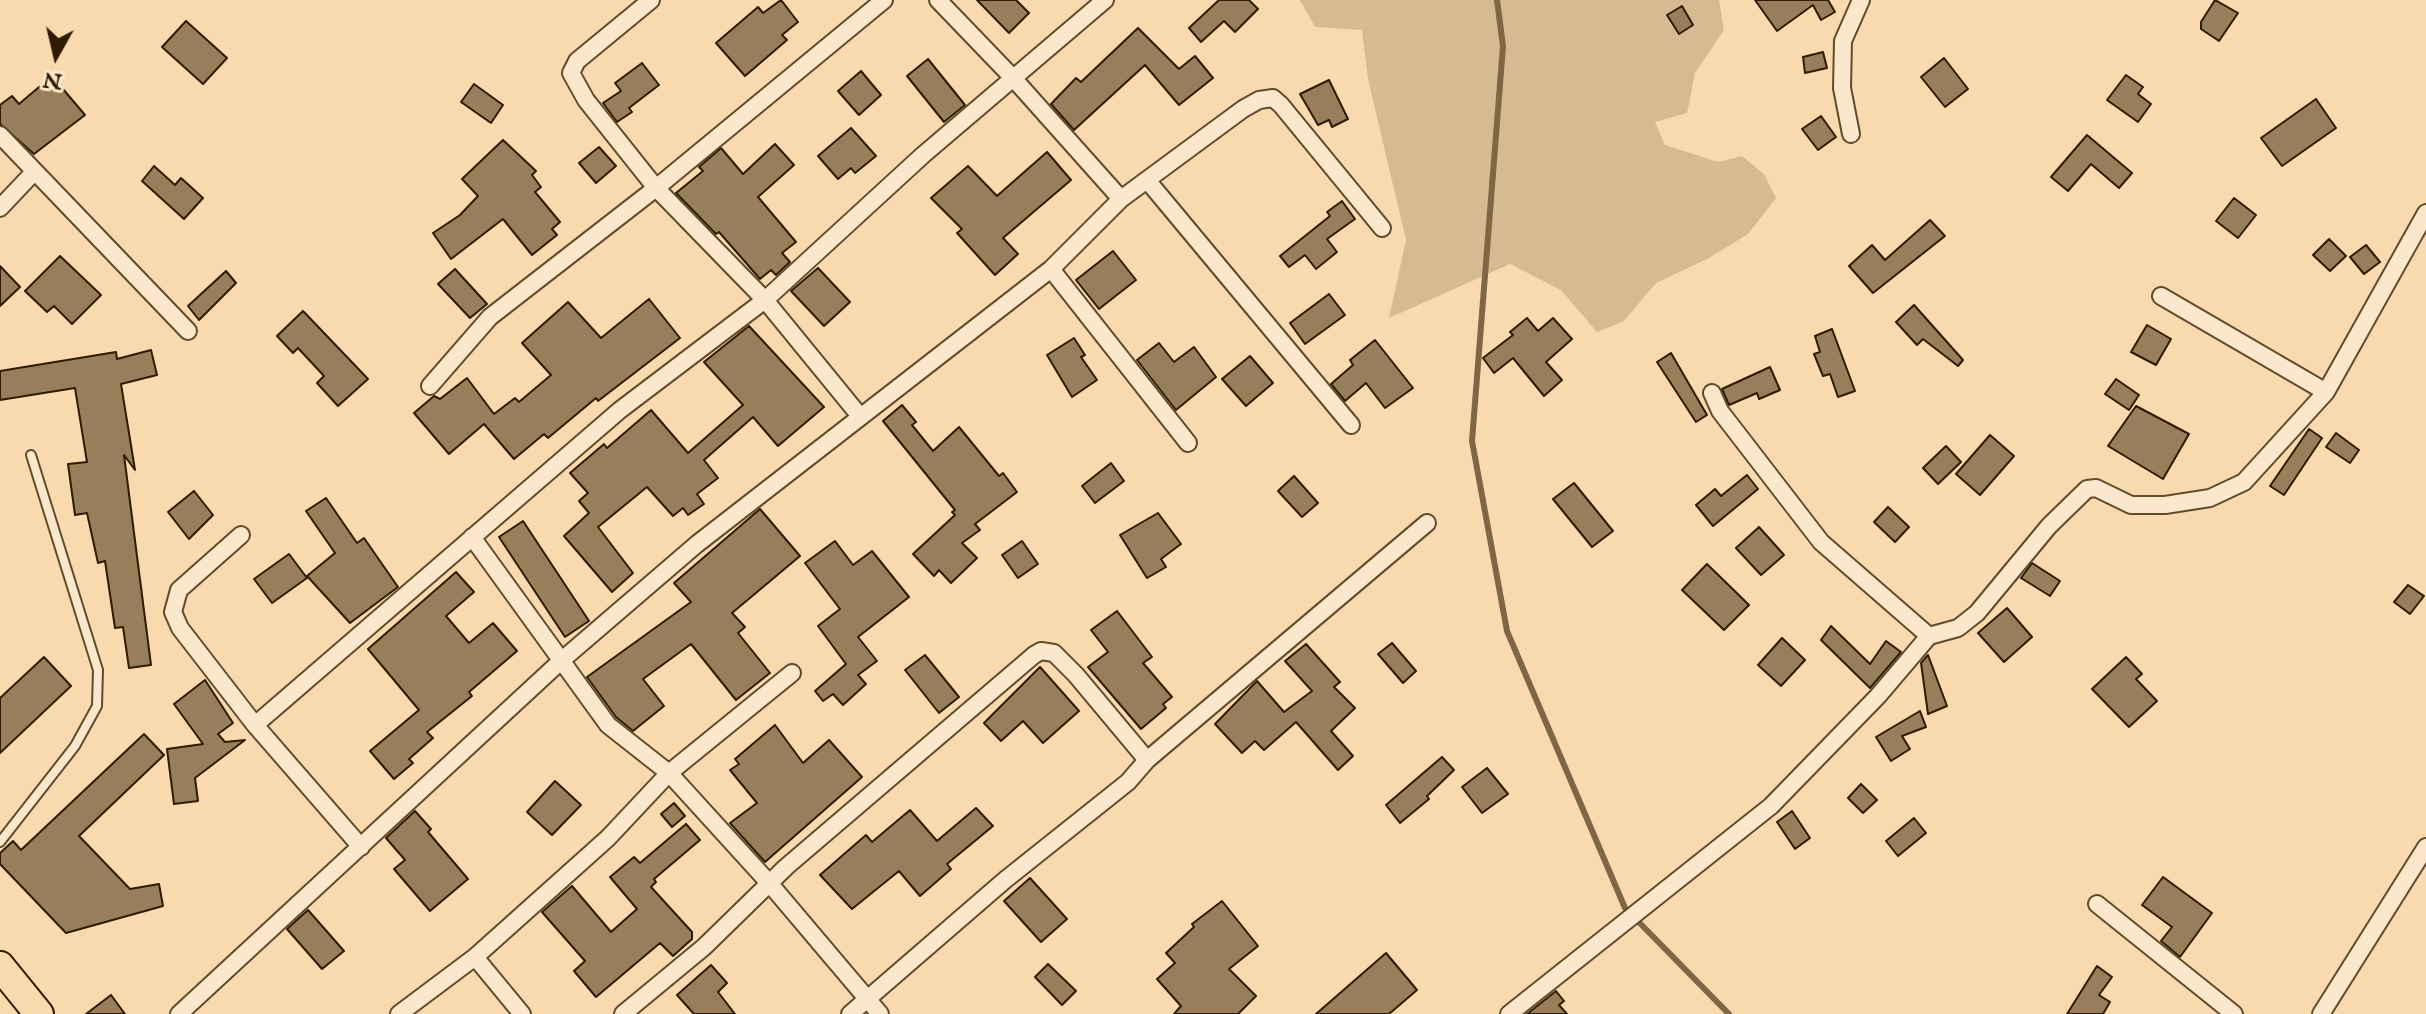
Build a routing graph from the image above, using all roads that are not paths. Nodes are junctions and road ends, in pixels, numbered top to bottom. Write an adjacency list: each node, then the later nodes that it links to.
1 (651, 0): 11 (street)
2 (884, 0): 11 (street)
3 (938, 0): 6 (street)
4 (1105, 0): 6 (street)
5 (1861, 0): 7 (street)
6 (1014, 79): 12 (street); 18 (street)
7 (1851, 134)
8 (0, 135): 9 (street)
9 (34, 172): 13 (street); 19 (street)
10 (1147, 180): 12 (street); 15 (street); 24 (street)
11 (656, 188): 18 (street); 20 (street)
12 (1121, 199): 16 (street)
13 (0, 208)
14 (2426, 213): 21 (street)
15 (1382, 228)
16 (1051, 269): 23 (street); 25 (street)
17 (2161, 296): 21 (street)
18 (765, 300): 23 (street); 29 (street)
19 (188, 331)
20 (430, 386)
21 (2326, 392): 30 (street)
22 (1712, 393): 30 (street)
23 (859, 415): 31 (street)
24 (1351, 425)
25 (1188, 443)
26 (31, 455): 36 (lane)
27 (1427, 523): 34 (street)
28 (241, 535): 33 (street)
29 (472, 537): 31 (street); 33 (street)
30 (1929, 636): 51 (street)
31 (562, 660): 35 (street); 37 (street)
32 (792, 673): 35 (street)
33 (255, 725): 37 (street)
34 (1147, 760): 39 (street); 43 (street)
35 (669, 773): 39 (street); 41 (street)
36 (0, 842)
37 (361, 847): 45 (street)
38 (2426, 847): 53 (street)
39 (770, 884): 43 (street); 48 (street)
40 (2097, 904): 52 (street)
41 (475, 957): 46 (street); 47 (street)
42 (0, 966): 44 (highway)
43 (868, 999): 49 (street); 50 (street)
44 (39, 1014)
45 (179, 1014)
46 (399, 1014)
47 (522, 1014)
48 (623, 1014)
49 (850, 1014)
50 (880, 1014)
51 (1509, 1014)
52 (2234, 1014)
53 (2321, 1014)

